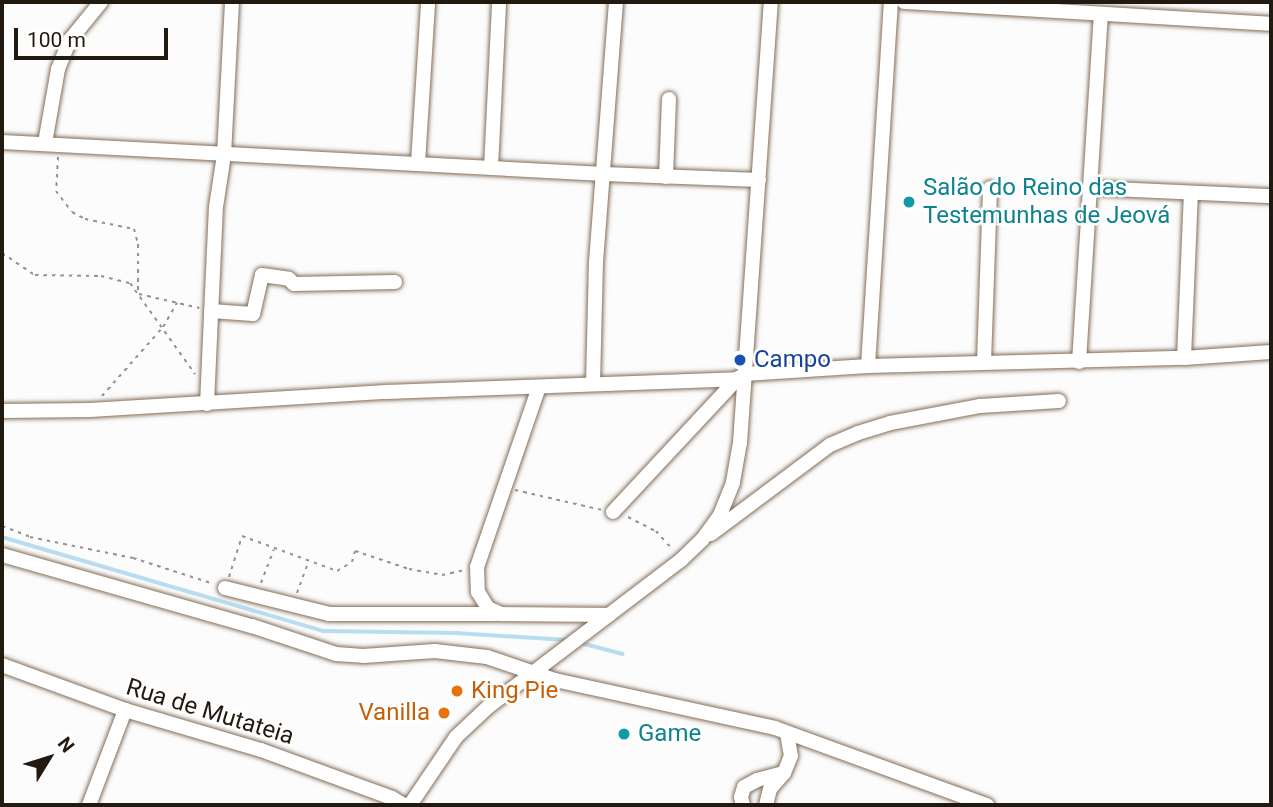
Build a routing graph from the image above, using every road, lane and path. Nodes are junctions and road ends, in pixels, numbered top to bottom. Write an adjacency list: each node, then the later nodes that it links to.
1 (101, 2): 13 (street)
2 (232, 2): 14 (street)
3 (428, 2): 15 (street)
4 (499, 2): 16 (street)
5 (616, 2): 17 (street)
6 (771, 2): 19 (street)
7 (891, 2): 34 (street)
8 (904, 2): 9 (street)
9 (1110, 11): 10 (street); 21 (street)
10 (1271, 24)
11 (669, 99): 18 (street)
12 (2, 142): 13 (street)
13 (52, 143): 14 (street); 26 (path)
14 (224, 155): 15 (street); 28 (street)
15 (418, 163): 16 (street)
16 (491, 168): 17 (street)
17 (604, 174): 18 (street); 36 (street)
18 (666, 177): 19 (street)
19 (760, 180): 35 (street)
20 (990, 188): 32 (street)
21 (1092, 188): 22 (street); 33 (street)
22 (1191, 193): 23 (street); 31 (street)
23 (1271, 196)
24 (2, 253): 26 (path)
25 (395, 282): 28 (street)
26 (138, 294): 27 (path); 29 (path)
27 (177, 303): 28 (path); 29 (path)
28 (211, 311): 38 (street)
29 (163, 327): 38 (path); 40 (path)
30 (1271, 352): 31 (street)
31 (1184, 358): 33 (street)
32 (984, 362): 33 (street); 34 (street)
33 (1079, 362)
34 (868, 366): 35 (street)
35 (741, 376): 36 (street); 43 (street); 45 (street)
36 (593, 384): 37 (street)
37 (539, 387): 38 (street); 42 (street)
38 (207, 397): 40 (street)
39 (1059, 401): 45 (street)
40 (90, 410): 41 (street)
41 (2, 411)
42 (504, 487): 43 (path); 50 (street)
43 (614, 512): 48 (path)
44 (2, 526): 51 (path)
45 (701, 541): 48 (street)
46 (274, 548): 49 (path); 51 (path); 52 (path)
47 (2, 555): 57 (street)
48 (681, 560): 55 (street)
49 (309, 561): 50 (path); 53 (path)
50 (477, 567): 54 (street)
51 (225, 588): 52 (street)
52 (256, 595): 53 (street)
53 (293, 605): 54 (street)
54 (501, 614): 55 (street)
55 (609, 615): 57 (street)
56 (2, 664): 58 (street, Rua de Mutateia)
57 (531, 673): 59 (street); 63 (street)
58 (125, 710): 61 (street, Rua de Mutateia); 62 (street)
59 (787, 733): 60 (street); 66 (street)
60 (784, 773): 64 (street); 65 (street)
61 (395, 803)
62 (89, 805)
63 (410, 805)
64 (743, 805)
65 (766, 805)
66 (987, 805)

